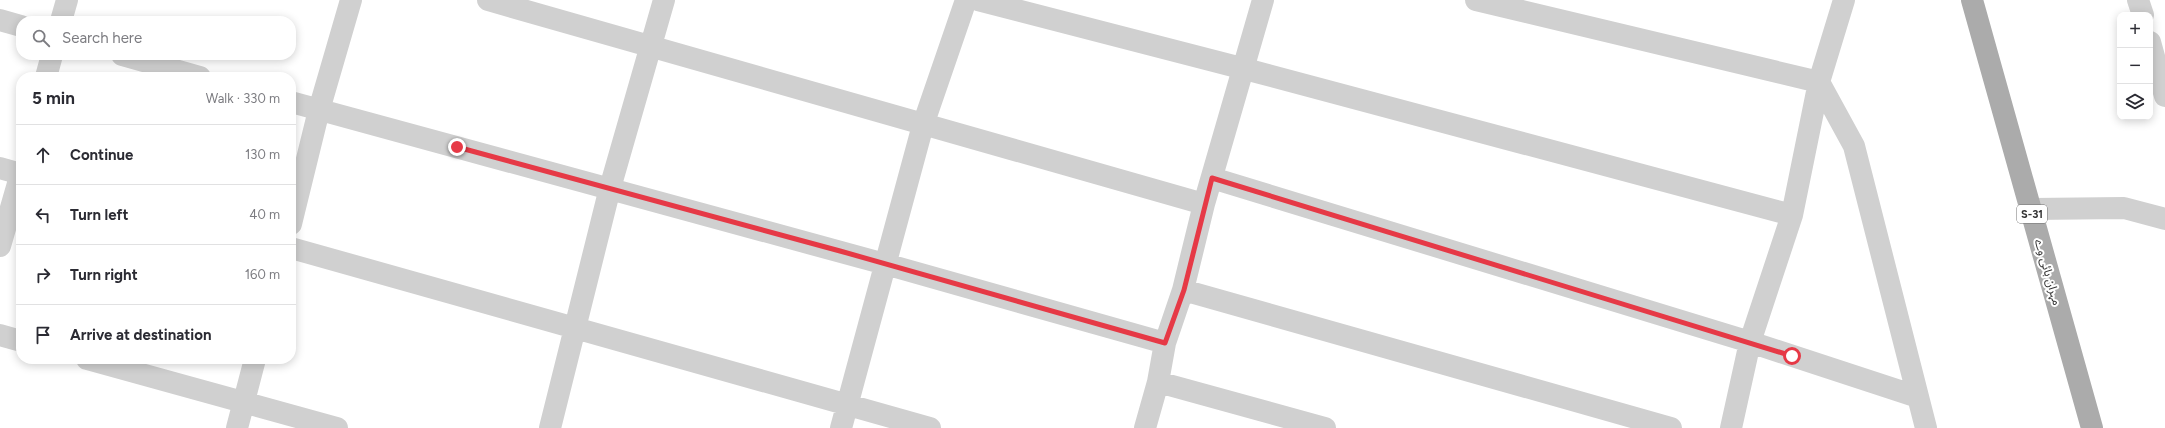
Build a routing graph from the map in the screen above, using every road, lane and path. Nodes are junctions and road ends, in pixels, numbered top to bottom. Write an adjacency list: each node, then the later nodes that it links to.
1 (67, 0): 13 (street)
2 (352, 0): 26 (street)
3 (488, 0): 16 (street)
4 (664, 0): 16 (street)
5 (966, 0): 27 (street)
6 (978, 0): 20 (street)
7 (1263, 0): 20 (street)
8 (1476, 0): 23 (street)
9 (1844, 0): 23 (street)
10 (1972, 0): 35 (main road, مہران ہائی وے / S-31)
11 (2138, 0): 12 (street)
12 (2142, 12)
13 (62, 16)
14 (0, 20): 15 (street)
15 (16, 25)
16 (650, 47): 27 (street); 31 (street)
17 (2152, 48): 24 (street)
18 (51, 60): 21 (street)
19 (140, 60): 22 (street)
20 (1245, 69): 30 (street); 36 (street)
21 (47, 72)
22 (182, 72)
23 (1819, 82): 36 (street); 50 (street)
24 (2165, 96)
25 (296, 103): 26 (street)
26 (319, 110): 31 (street); 33 (street)
27 (923, 125): 34 (street); 40 (street)
28 (0, 168): 29 (street)
29 (16, 173)
30 (1212, 178): 34 (street); 45 (street)
31 (610, 188): 40 (street); 42 (street)
32 (16, 191): 38 (street)
33 (296, 204)
34 (1204, 204): 41 (street)
35 (2030, 209): 37 (street); 63 (main road, مہران ہائی وے / S-31)
36 (1792, 215): 45 (street)
37 (2165, 219)
38 (0, 246)
39 (296, 249): 42 (street)
40 (885, 264): 46 (street); 52 (street)
41 (1184, 290): 46 (street); 60 (street)
42 (576, 328): 52 (street); 55 (street)
43 (0, 335): 44 (street)
44 (16, 340)
45 (1750, 342): 50 (street); 61 (street)
46 (1165, 343): 49 (street)
47 (105, 364): 51 (street)
48 (254, 364): 51 (street)
49 (1158, 382): 58 (street); 59 (street)
50 (1918, 397): 62 (street)
51 (243, 402): 53 (street); 54 (street)
52 (848, 405): 56 (street); 57 (street)
53 (236, 428)
54 (337, 428)
55 (550, 428)
56 (841, 428)
57 (930, 428)
58 (1145, 428)
59 (1325, 428)
60 (1671, 428)
61 (1731, 428)
62 (1926, 428)
63 (2092, 428)

